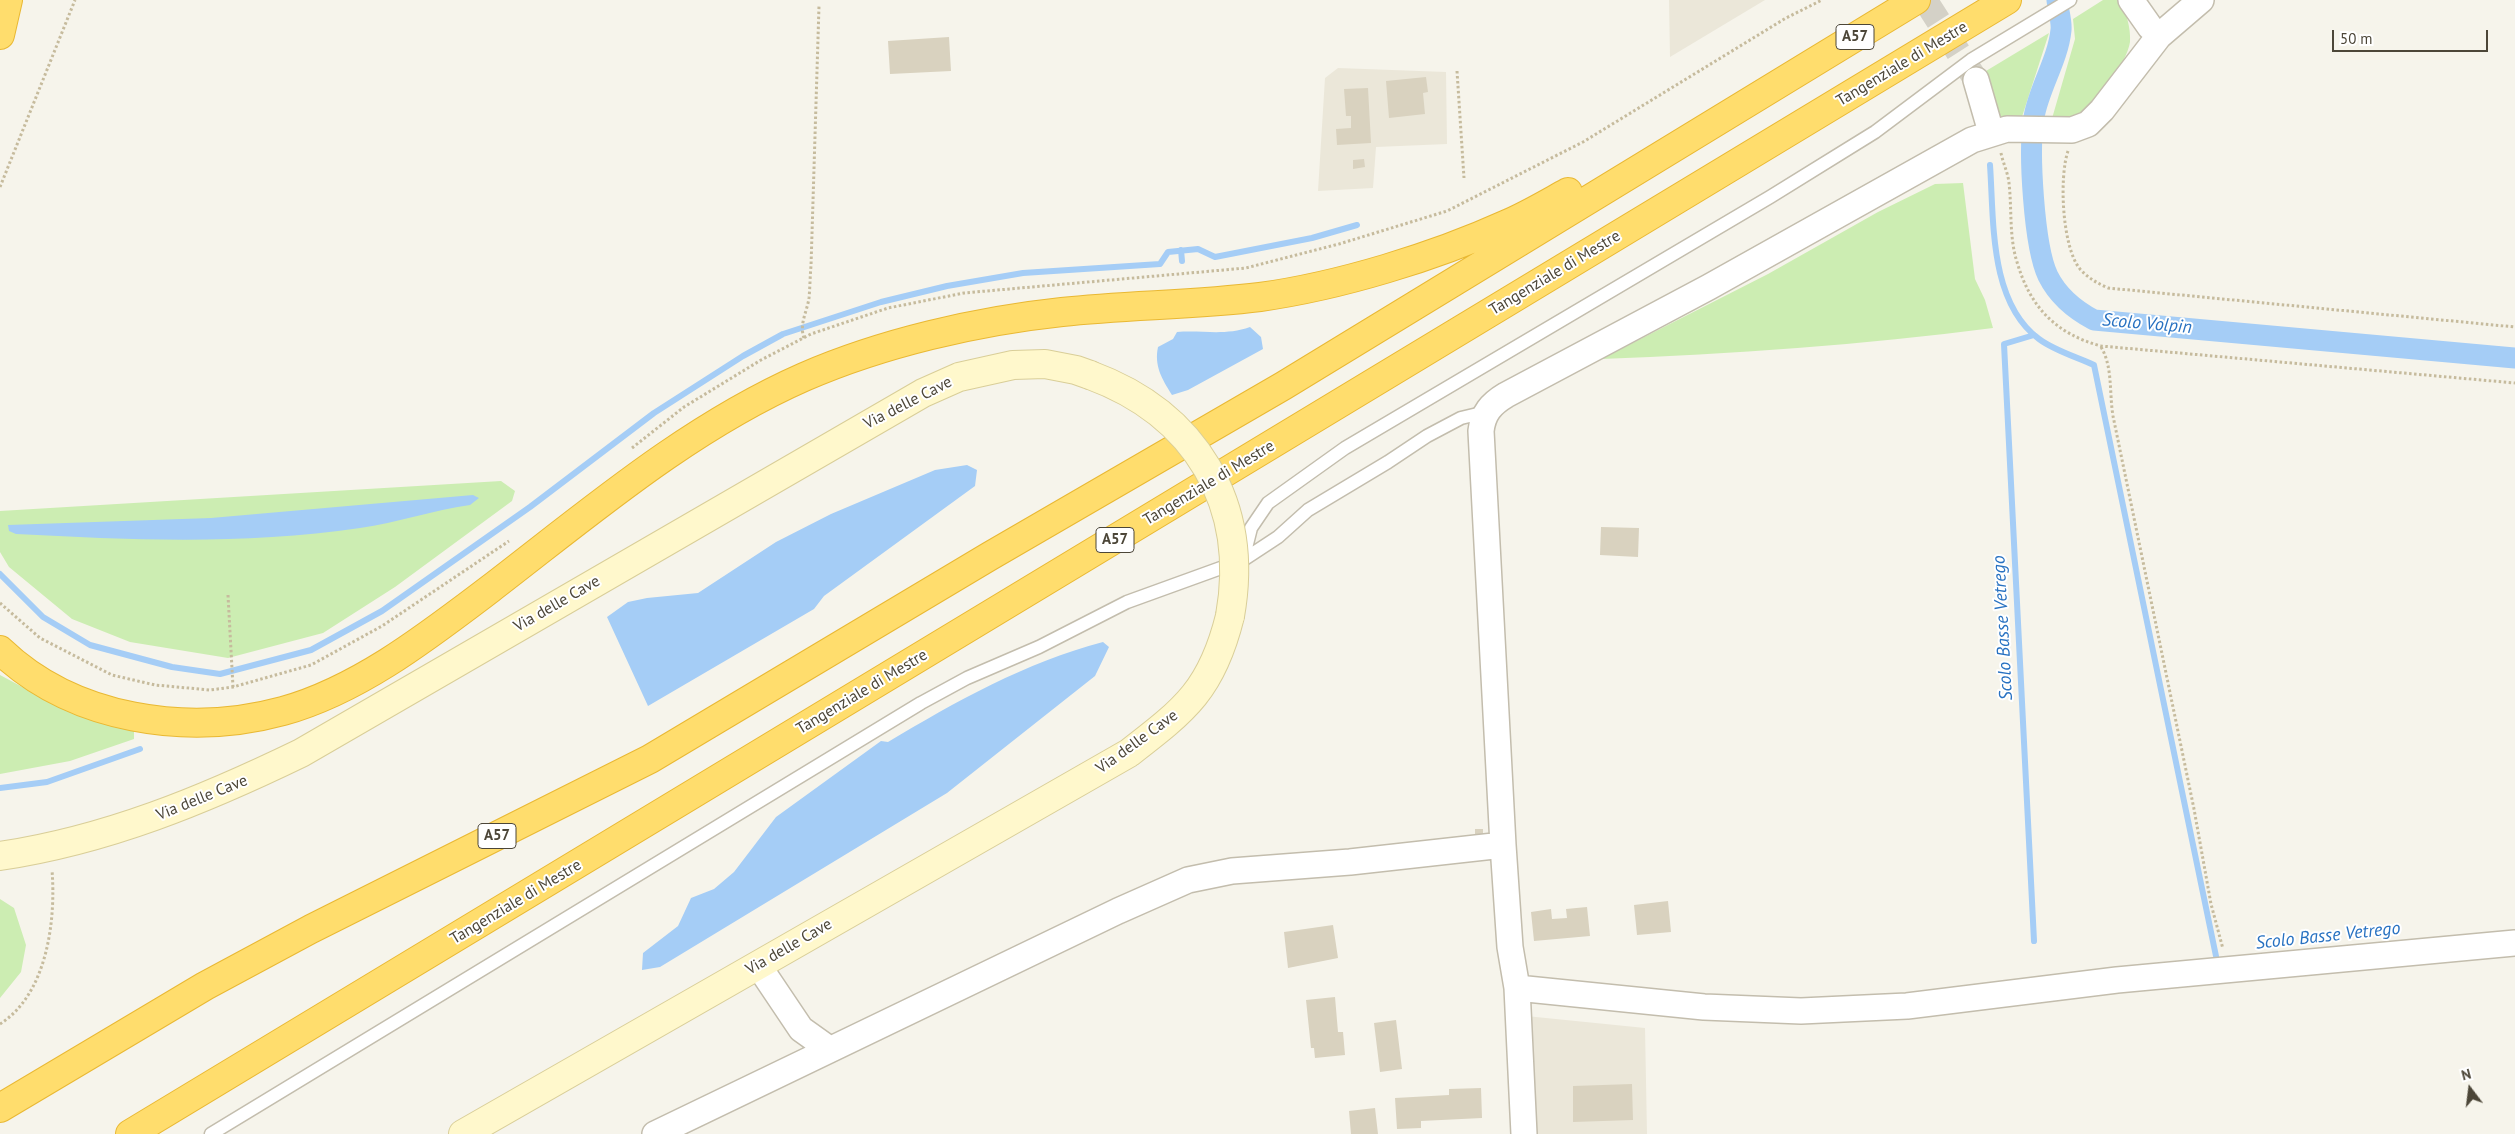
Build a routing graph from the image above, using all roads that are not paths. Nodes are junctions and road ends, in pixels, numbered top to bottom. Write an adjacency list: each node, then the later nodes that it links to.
1 (8, 0): 7 (highway); 8 (highway)
2 (1916, 0): 11 (highway, A57)
3 (2007, 0): 22 (highway, Tangenziale di Mestre / A57)
4 (2070, 0): 10 (lane)
5 (2131, 0): 9 (street)
6 (2201, 0): 9 (street)
7 (0, 16)
8 (0, 35)
9 (2159, 36): 12 (street)
10 (1973, 70): 12 (street); 14 (lane)
11 (1793, 74): 15 (highway, A57); 23 (highway, A57)
12 (1999, 131): 13 (street)
13 (1486, 412): 14 (lane); 16 (street)
14 (1243, 560): 26 (lane)
15 (0, 650)
16 (1503, 845): 20 (street); 21 (street)
17 (0, 856): 19 (main road, Via delle Cave, bridge)
18 (2515, 943): 20 (street)
19 (758, 965): 21 (street); 27 (main road, Via delle Cave)
20 (1517, 988): 29 (street)
21 (829, 1049): 28 (street)
22 (257, 1058): 24 (highway, A57); 25 (highway, A57)
23 (0, 1108)
24 (130, 1134)
25 (149, 1134)
26 (211, 1134)
27 (463, 1134)
28 (655, 1134)
29 (1524, 1134)

